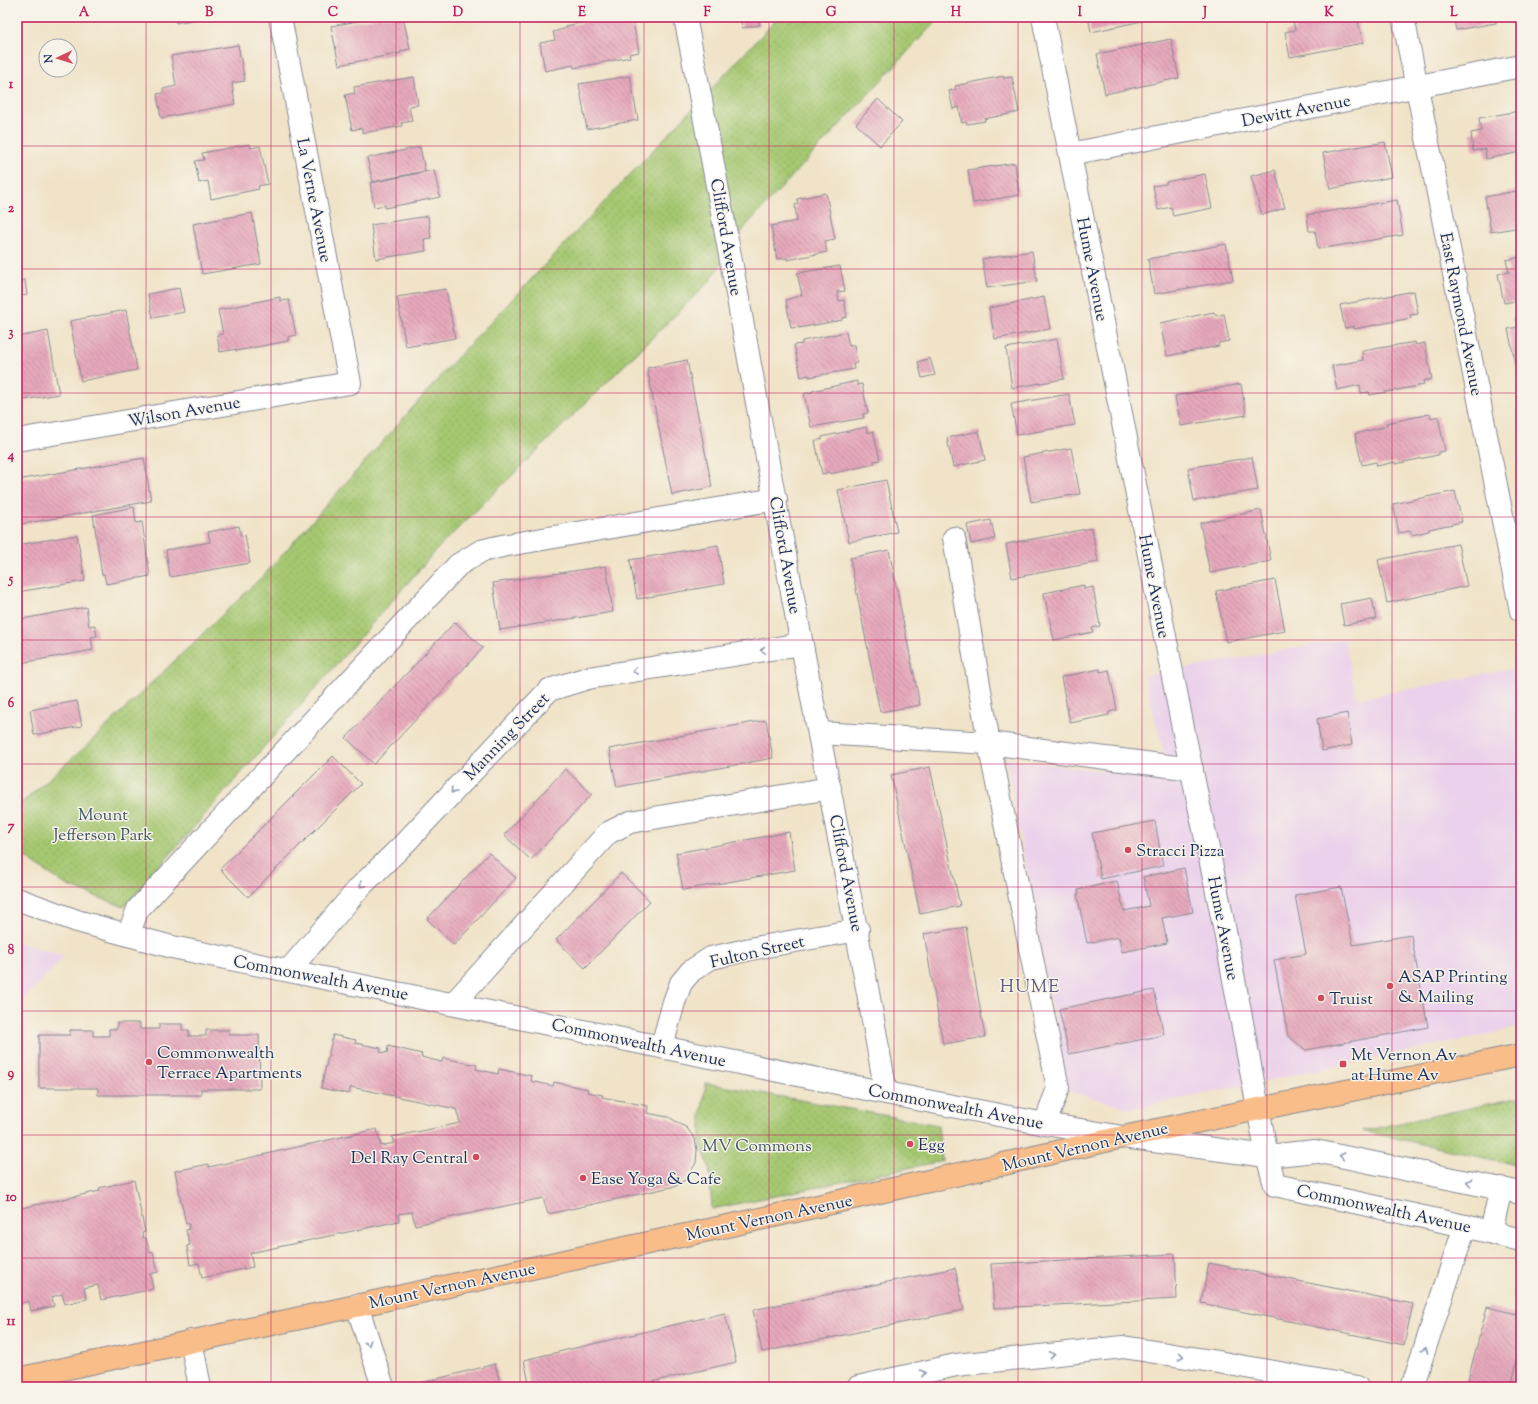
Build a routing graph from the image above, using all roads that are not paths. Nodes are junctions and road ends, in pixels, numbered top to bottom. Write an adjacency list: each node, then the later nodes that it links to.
1 (280, 17): 8 (street, La Verne Avenue)
2 (685, 17): 10 (street, Clifford Avenue)
3 (1043, 17): 7 (street, Hume Avenue)
4 (1403, 17): 6 (street, East Raymond Avenue)
5 (1521, 66): 6 (street, Dewitt Avenue)
6 (1417, 87): 7 (street, Dewitt Avenue); 12 (street, East Raymond Avenue)
7 (1070, 154): 16 (street, Hume Avenue)
8 (350, 383): 9 (street, Wilson Avenue)
9 (17, 440)
10 (776, 499): 13 (street, Clifford Avenue); 20 (street)
11 (954, 538): 15 (street)
12 (1521, 612)
13 (802, 644): 14 (street, Clifford Avenue); 21 (street, Manning Street, one-way to 21)
14 (819, 733): 15 (street); 17 (street, Clifford Avenue)
15 (989, 743): 16 (street); 27 (street)
16 (1192, 769): 26 (street, Hume Avenue)
17 (830, 788): 19 (street, Clifford Avenue); 22 (street)
18 (17, 899): 20 (street, Commonwealth Avenue)
19 (858, 930): 23 (street, Fulton Street); 25 (street, Clifford Avenue)
20 (128, 935): 21 (street, Commonwealth Avenue)
21 (289, 970): 22 (street, Commonwealth Avenue)
22 (453, 1004): 23 (street, Commonwealth Avenue)
23 (662, 1046): 25 (street, Commonwealth Avenue)
24 (1521, 1054): 26 (main road, Mount Vernon Avenue)
25 (886, 1094): 27 (street, Commonwealth Avenue)
26 (1259, 1109): 28 (main road, Mount Vernon Avenue); 29 (street, Hume Avenue)
27 (1045, 1124): 28 (street, Commonwealth Avenue)
28 (1124, 1137): 29 (street, Commonwealth Avenue); 34 (main road, Mount Vernon Avenue)
29 (1267, 1156): 30 (street, Commonwealth Avenue, one-way to 29); 31 (street, Commonwealth Avenue)
30 (1511, 1191): 32 (street)
31 (1465, 1226): 32 (street, Commonwealth Avenue); 41 (street, one-way to 31)
32 (1491, 1232): 33 (street, Commonwealth Avenue)
33 (1521, 1240)
34 (357, 1305): 35 (main road, Mount Vernon Avenue); 38 (street, one-way to 38)
35 (191, 1341): 36 (main road, Mount Vernon Avenue); 37 (street)
36 (17, 1379)
37 (200, 1387)
38 (383, 1387)
39 (858, 1387): 40 (street, one-way to 40)
40 (1356, 1387)
41 (1412, 1387)

